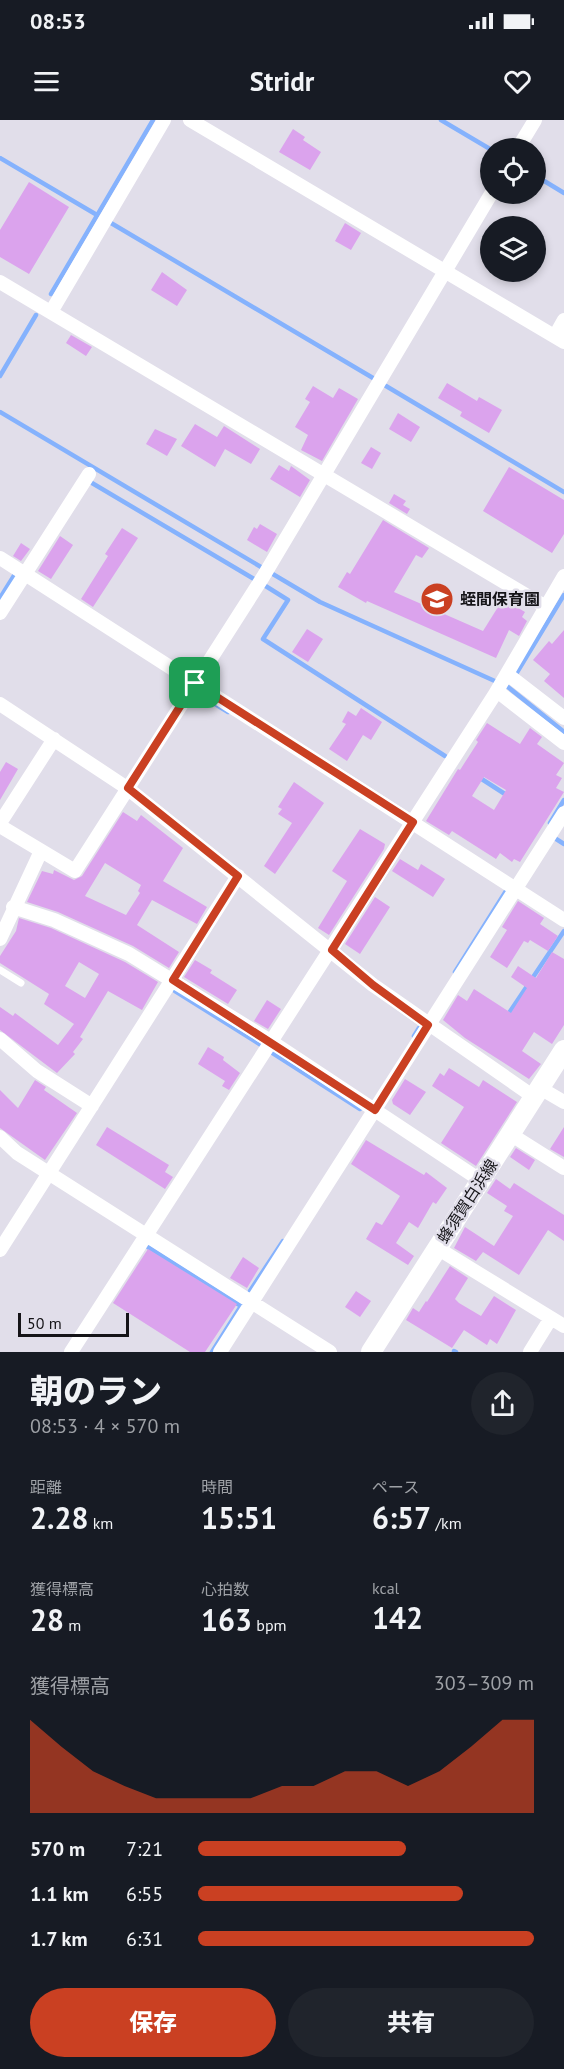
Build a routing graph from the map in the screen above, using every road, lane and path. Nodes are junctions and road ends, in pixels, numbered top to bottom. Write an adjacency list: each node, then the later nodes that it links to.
1 (164, 120): 8 (street)
2 (190, 120): 6 (street)
3 (535, 120): 4 (street)
4 (524, 138)
5 (485, 204): 6 (street)
6 (445, 270): 10 (street); 12 (street)
7 (0, 282): 8 (street)
8 (51, 312): 12 (street)
9 (564, 320): 10 (street)
10 (559, 339)
11 (90, 474): 14 (street)
12 (323, 474): 16 (street); 18 (street)
13 (0, 558): 14 (street)
14 (26, 574): 17 (street); 18 (street)
15 (564, 576): 16 (street)
16 (546, 607): 19 (street)
17 (0, 613)
18 (195, 683): 24 (street); 26 (street)
19 (502, 683): 21 (street); 23 (street); 26 (street)
20 (0, 704): 22 (street)
21 (564, 718)
22 (54, 740): 24 (street); 27 (street)
23 (564, 743)
24 (128, 788): 28 (street); 29 (street)
25 (564, 813): 30 (street)
26 (413, 822): 30 (street); 34 (street)
27 (0, 824): 28 (street)
28 (41, 851): 31 (street)
29 (238, 876): 34 (street); 36 (street)
30 (516, 888): 32 (street); 38 (street)
31 (8, 909): 33 (street); 36 (street)
32 (564, 920)
33 (0, 939)
34 (332, 950): 38 (street); 40 (street)
35 (0, 970): 37 (lane)
36 (173, 980): 40 (street); 44 (street)
37 (21, 983)
38 (428, 1025): 42 (street); 45 (street)
39 (0, 1039): 44 (street)
40 (272, 1042): 45 (street); 51 (street)
41 (564, 1050): 42 (main road, 蜂須賀白浜線)
42 (537, 1092): 43 (street); 46 (main road, 蜂須賀白浜線)
43 (564, 1102)
44 (92, 1106): 49 (street)
45 (375, 1110): 50 (street); 54 (street)
46 (510, 1134): 48 (street); 50 (main road, 蜂須賀白浜線)
47 (0, 1137): 49 (street)
48 (564, 1168)
49 (50, 1174): 51 (street); 53 (street)
50 (480, 1180): 52 (main road, 蜂須賀白浜線)
51 (147, 1235): 54 (street); 57 (street)
52 (437, 1248): 55 (street); 60 (main road, 蜂須賀白浜線)
53 (0, 1250)
54 (252, 1303): 58 (street); 59 (street)
55 (551, 1318): 56 (street); 61 (street)
56 (564, 1326)
57 (72, 1352)
58 (220, 1352)
59 (330, 1352)
60 (371, 1352)
61 (530, 1352)

